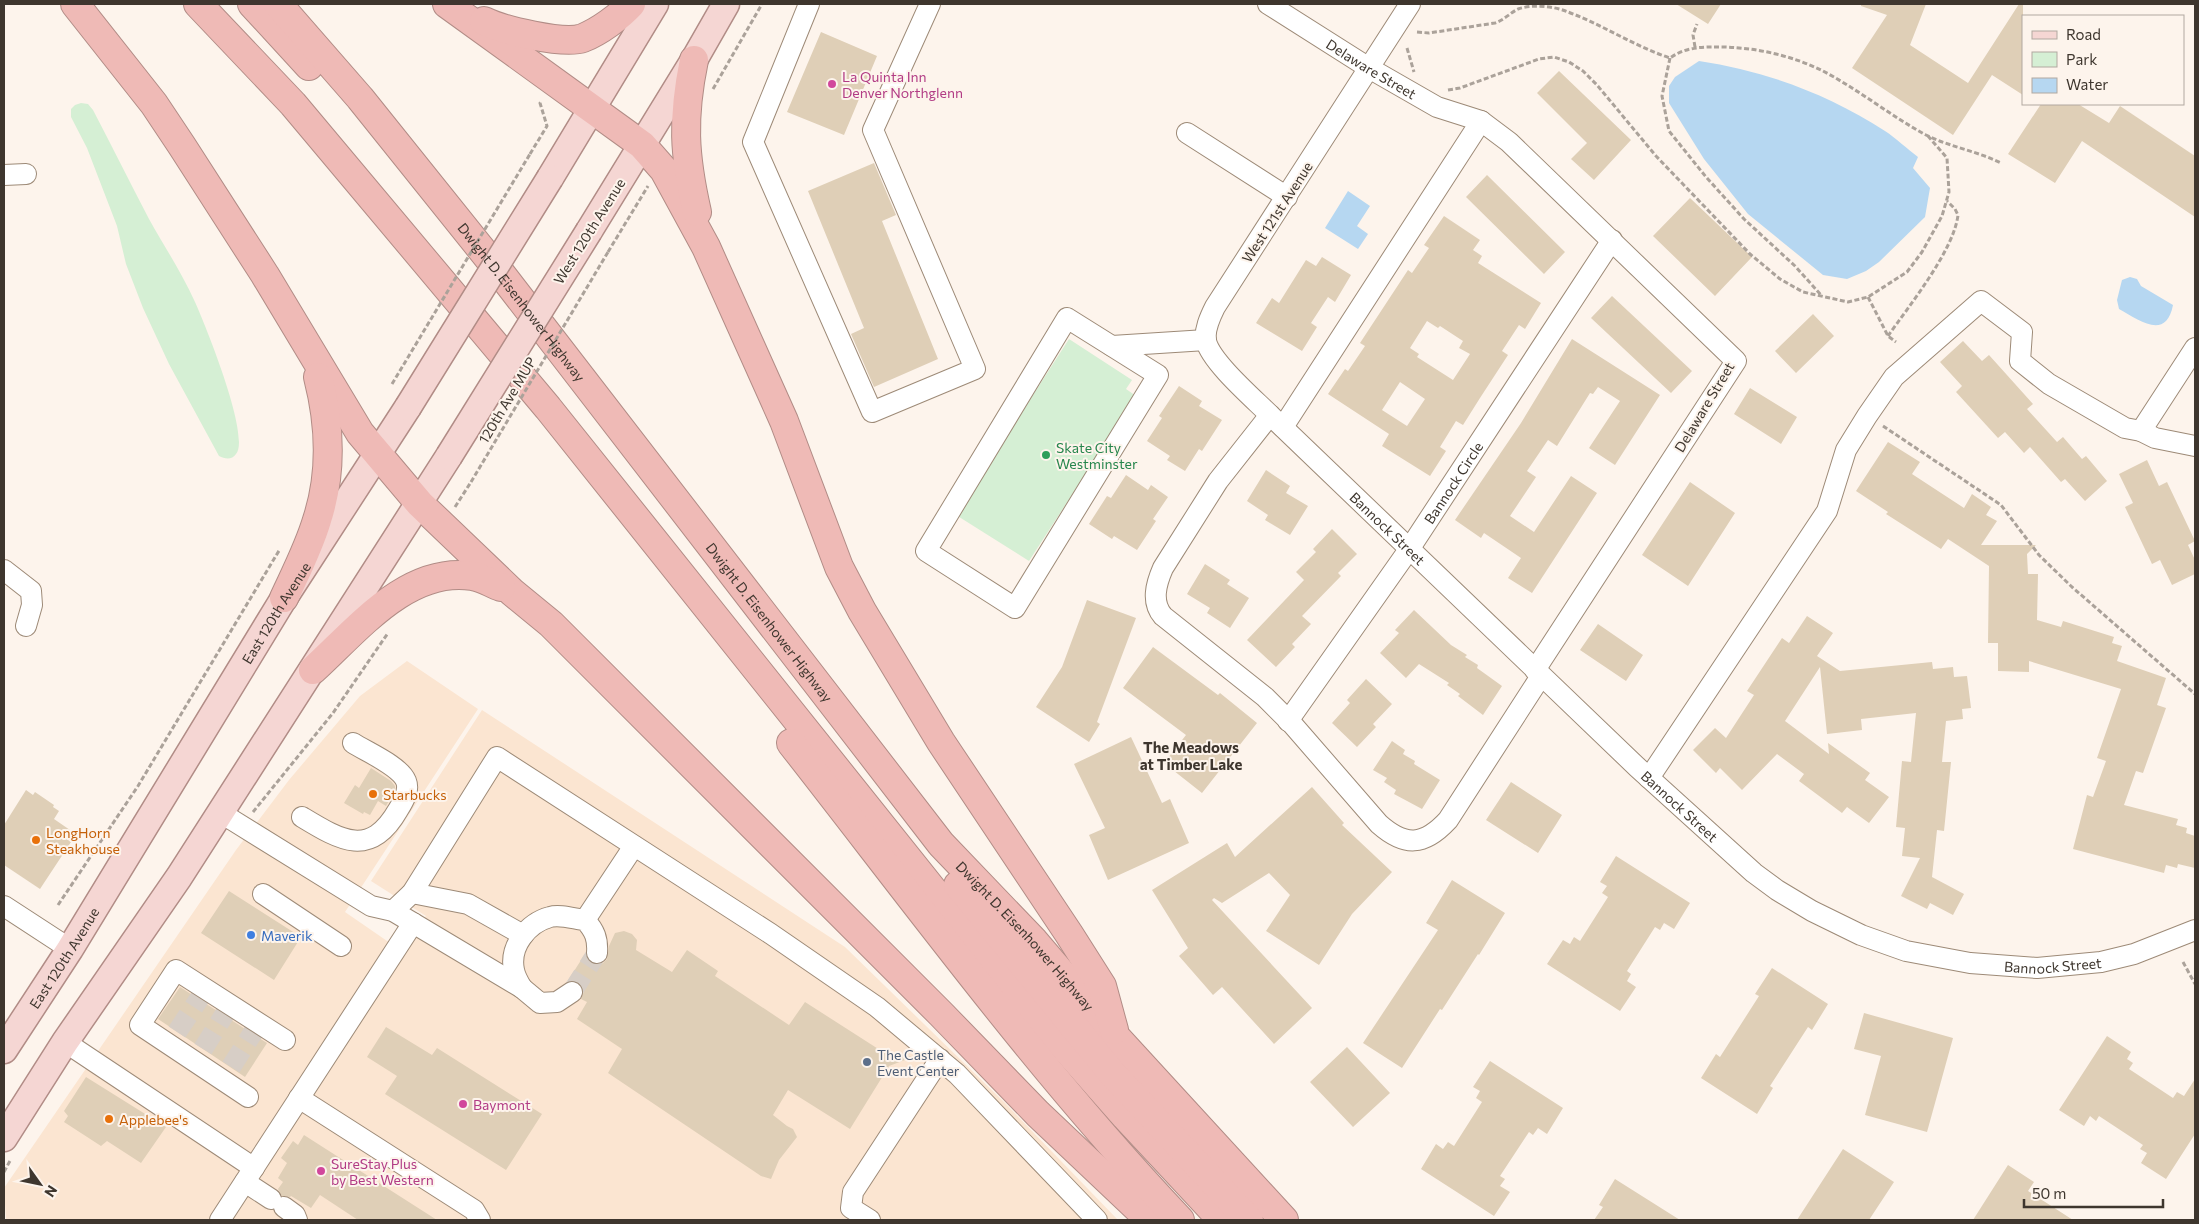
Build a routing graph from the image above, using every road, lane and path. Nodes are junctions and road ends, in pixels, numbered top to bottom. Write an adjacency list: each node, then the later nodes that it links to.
1 (75, 4): 44 (highway)
2 (182, 4): 99 (highway)
3 (198, 4): 100 (highway)
4 (252, 4): 101 (highway)
5 (278, 4): 84 (highway, Dwight D. Eisenhower Highway)
6 (448, 4): 7 (highway); 22 (highway)
7 (630, 4)
8 (655, 4): 24 (main road)
9 (726, 4): 19 (main road, West 120th Avenue)
10 (809, 4): 11 (street)
11 (930, 4)
12 (1268, 4): 20 (street, Delaware Street)
13 (1410, 4): 20 (street, West 121st Avenue)
14 (1697, 24): 16 (path)
15 (1417, 32): 18 (path)
16 (1695, 47): 18 (path); 27 (path)
17 (1407, 48): 21 (path)
18 (1670, 58): 37 (path)
19 (694, 60): 28 (main road, West 120th Avenue); 35 (highway)
20 (1369, 68): 25 (street, Delaware Street); 32 (street, West 121st Avenue)
21 (1419, 78)
22 (554, 82): 24 (highway); 45 (path, bridge)
23 (1441, 89): 37 (path)
24 (593, 109): 28 (highway); 50 (main road, East 120th Avenue, bridge)
25 (1481, 121): 34 (street, Delaware Street); 46 (street)
26 (1187, 133): 32 (street)
27 (1928, 136): 29 (path); 33 (path)
28 (642, 145): 35 (highway); 52 (main road, West 120th Avenue, bridge)
29 (2001, 163)
30 (26, 174): 31 (street)
31 (4, 175)
32 (1286, 197): 40 (street, West 121st Avenue)
33 (1947, 201): 38 (path); 39 (path)
34 (1612, 240): 54 (street, Bannock Circle); 60 (street, Delaware Street)
35 (706, 247): 84 (highway)
36 (608, 252): 51 (path, 120th Ave MUP, bridge)
37 (1822, 296): 38 (path)
38 (1868, 297): 39 (path)
39 (1888, 336): 41 (path)
40 (1206, 340): 42 (street); 46 (street)
41 (1896, 342)
42 (1112, 346): 42 (street)
43 (2195, 348): 48 (street)
44 (312, 356): 50 (highway); 57 (highway)
45 (392, 384)
46 (1276, 421): 54 (street, Bannock Street); 62 (street)
47 (1880, 424): 61 (path)
48 (2140, 431): 49 (street); 64 (street)
49 (2195, 446)
50 (378, 456): 52 (highway); 57 (main road, East 120th Avenue)
51 (471, 482)
52 (420, 504): 56 (highway); 59 (main road)
53 (284, 542): 70 (path)
54 (1410, 548): 60 (street, Bannock Street); 62 (street, Bannock Circle)
55 (4, 570): 58 (street)
56 (512, 592): 59 (highway); 98 (highway)
57 (284, 598): 78 (main road, East 120th Avenue)
58 (26, 626)
59 (313, 670): 65 (main road)
60 (1538, 673): 62 (street); 64 (street, Bannock Street)
61 (2195, 694)
62 (1288, 721)
63 (353, 744): 66 (street)
64 (1649, 778): 75 (street, Bannock Street)
65 (221, 813): 72 (street); 86 (main road)
66 (302, 817)
67 (634, 846): 68 (street); 73 (street); 88 (street)
68 (412, 893): 72 (street); 76 (street)
69 (263, 894): 77 (street)
70 (58, 905)
71 (4, 906): 78 (street)
72 (393, 910): 74 (street)
73 (585, 920): 76 (street); 79 (street)
74 (413, 923): 82 (street); 90 (street)
75 (2195, 930)
76 (523, 935): 82 (street)
77 (342, 946)
78 (70, 949): 87 (main road, East 120th Avenue)
79 (596, 953)
80 (2183, 962): 81 (path)
81 (2195, 984)
82 (522, 988): 83 (street)
83 (572, 992)
84 (1116, 1037): 102 (highway, Dwight D. Eisenhower Highway)
85 (285, 1040): 89 (street)
86 (65, 1042): 91 (main road); 92 (street)
87 (4, 1050)
88 (940, 1059): 96 (street); 97 (street)
89 (248, 1097)
90 (299, 1098): 92 (street); 95 (street)
91 (4, 1138)
92 (249, 1175): 93 (street); 94 (street)
93 (284, 1209)
94 (220, 1220)
95 (480, 1220)
96 (870, 1220)
97 (1097, 1220)
98 (1150, 1220)
99 (1180, 1220)
100 (1222, 1220)
101 (1249, 1220)
102 (1284, 1220)

